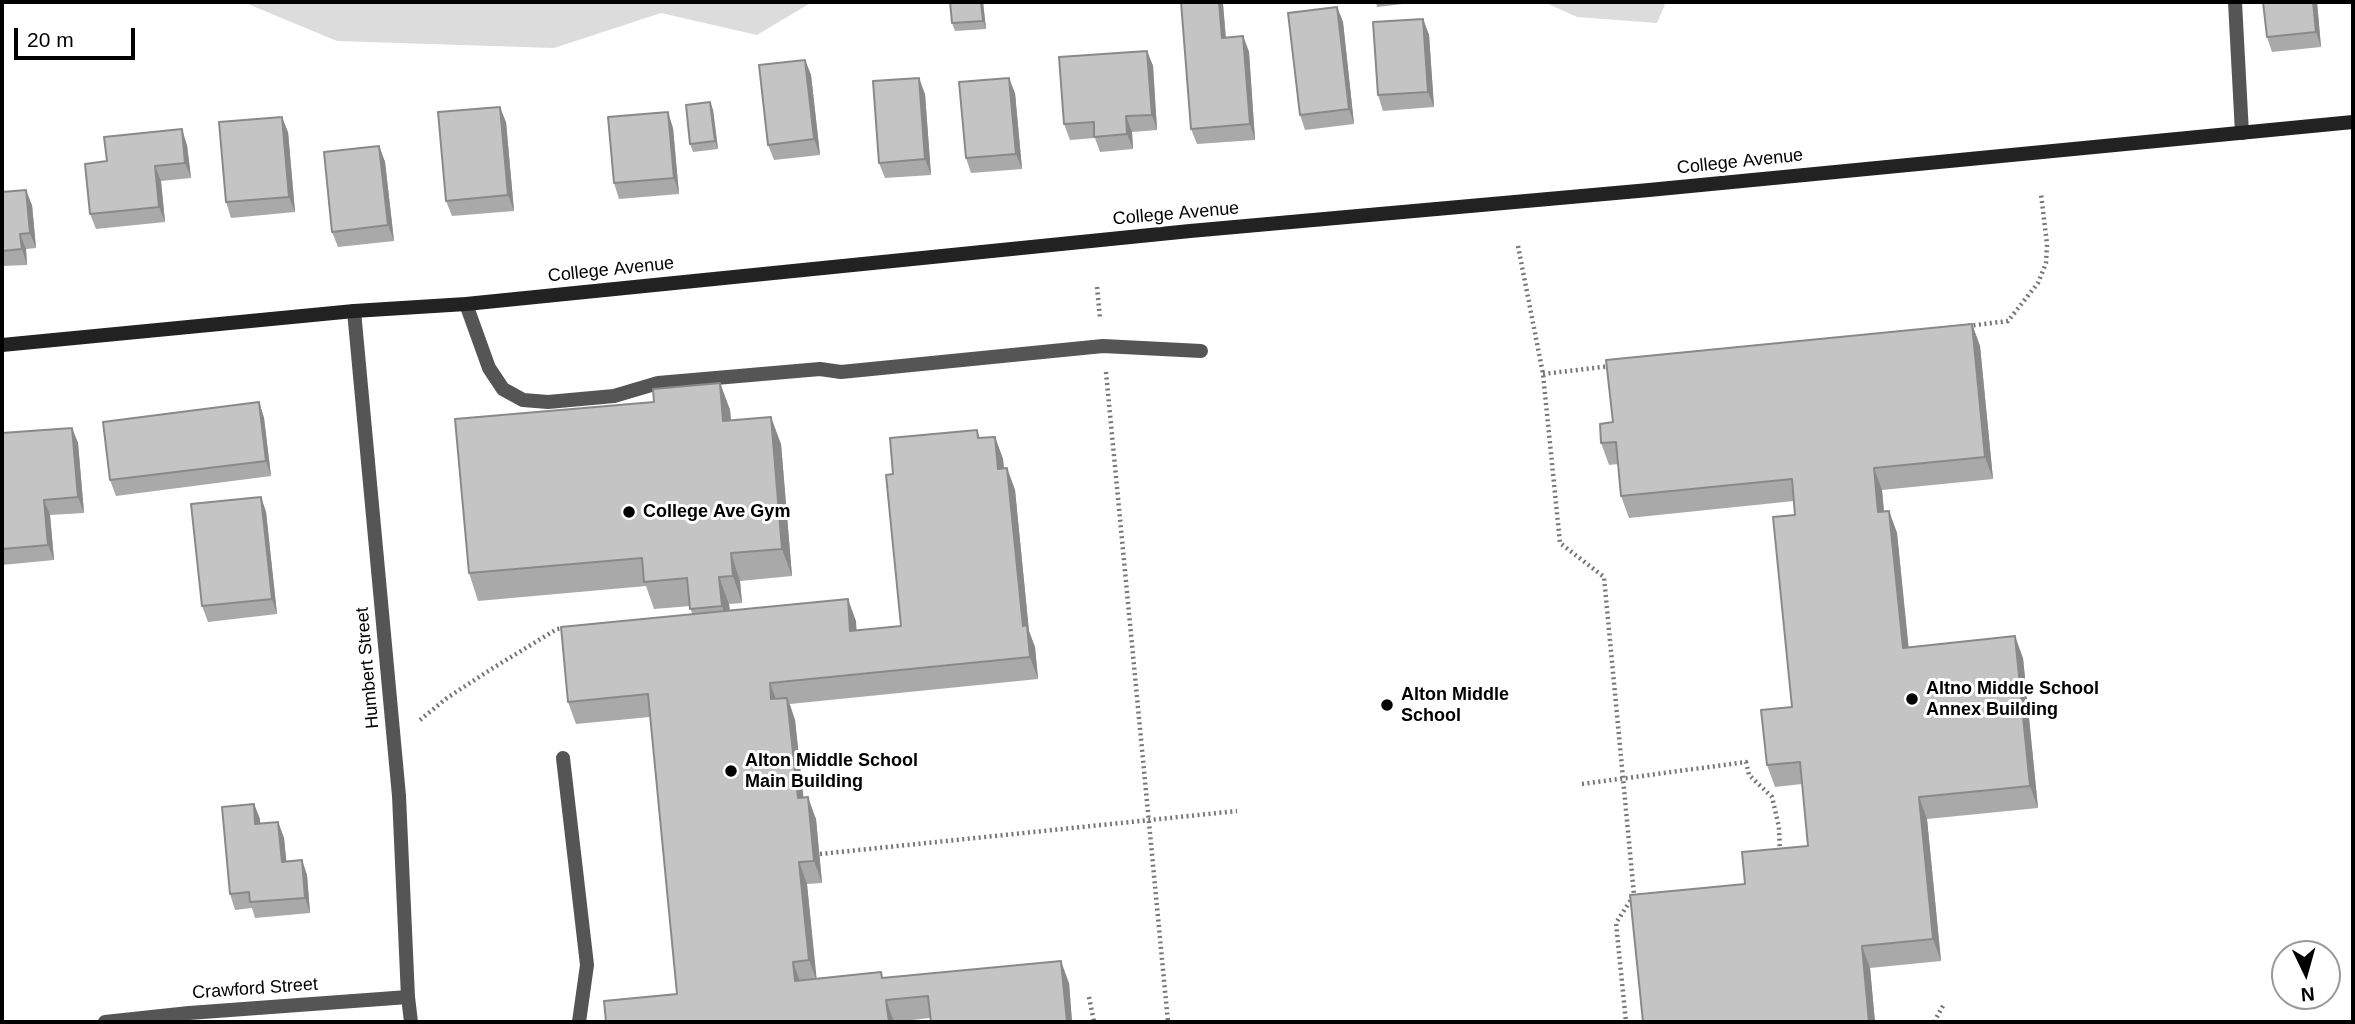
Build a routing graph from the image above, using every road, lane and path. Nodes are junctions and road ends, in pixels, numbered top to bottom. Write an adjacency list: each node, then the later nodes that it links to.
1 (2235, 2): 3 (street)
2 (2353, 122): 3 (main road, College Avenue)
3 (2242, 133): 7 (main road, College Avenue)
4 (2041, 194): 9 (path)
5 (1518, 246): 14 (path)
6 (1097, 287): 11 (path)
7 (466, 304): 8 (main road, College Avenue); 11 (street)
8 (354, 311): 10 (main road, College Avenue); 16 (street, Humbert Street)
9 (1955, 328)
10 (2, 345)
11 (1103, 346): 12 (street); 21 (path)
12 (1201, 351)
13 (1612, 366): 14 (path)
14 (1543, 374): 18 (path)
15 (569, 628): 16 (path)
16 (394, 742): 24 (street, Humbert Street)
17 (563, 758): 29 (street)
18 (1623, 779): 19 (path); 23 (path); 32 (path)
19 (1582, 783)
20 (1237, 811): 21 (path)
21 (1148, 821): 22 (path); 31 (path)
22 (820, 854)
23 (1780, 856)
24 (408, 997): 27 (street, Crawford Street); 28 (street, Humbert Street)
25 (1089, 997): 30 (path)
26 (1944, 1004): 33 (path)
27 (105, 1022)
28 (411, 1022)
29 (579, 1022)
30 (1094, 1022)
31 (1168, 1022)
32 (1626, 1022)
33 (1934, 1022)

